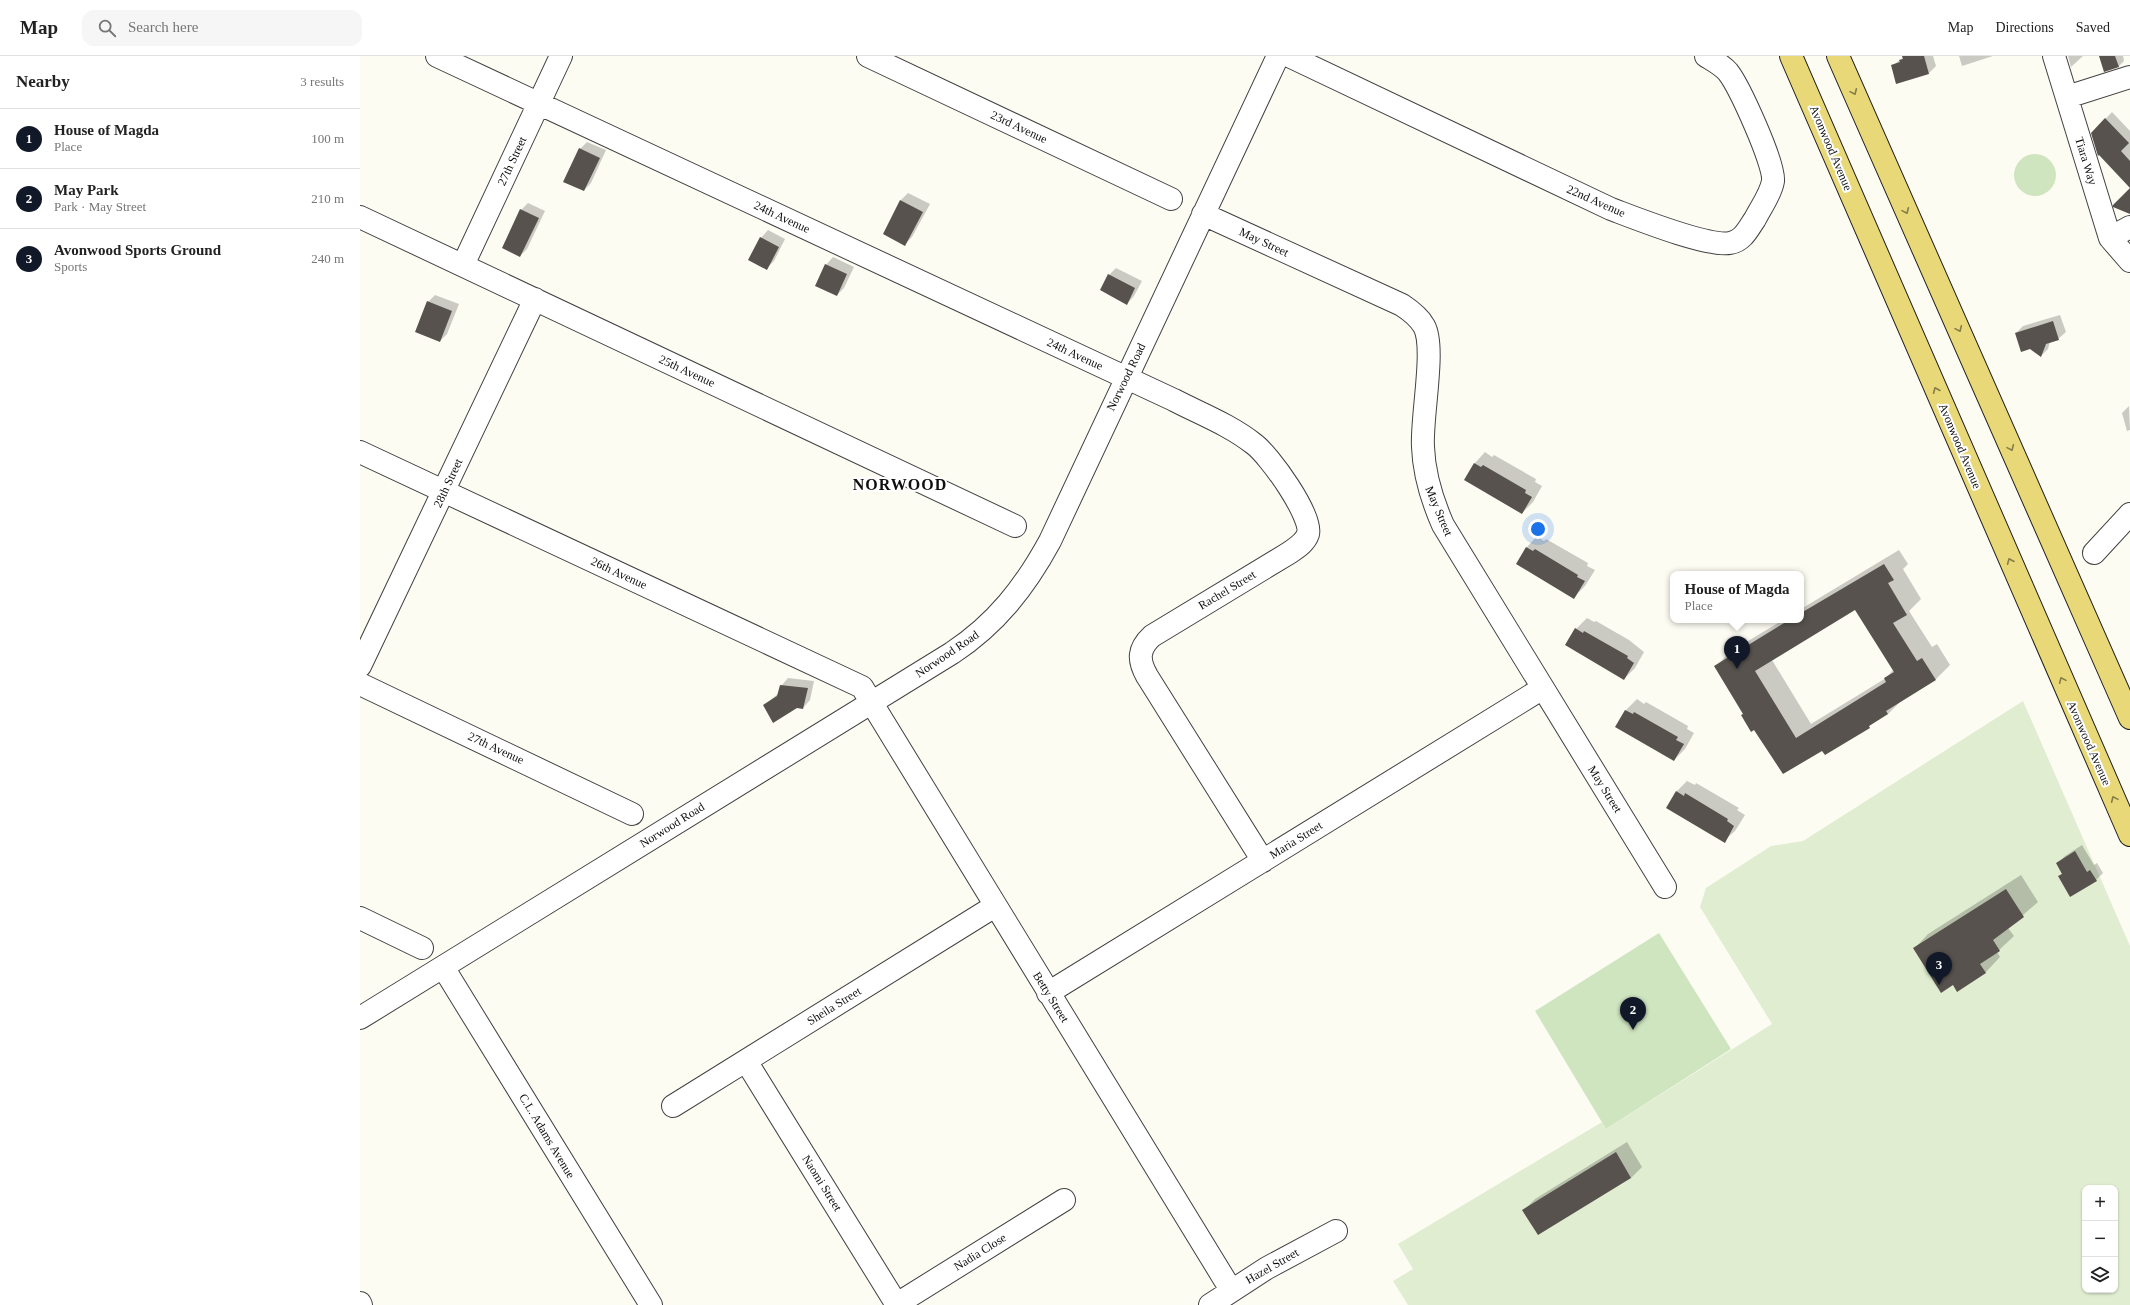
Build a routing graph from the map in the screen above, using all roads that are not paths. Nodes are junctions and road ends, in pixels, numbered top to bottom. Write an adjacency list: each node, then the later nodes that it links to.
1 (437, 56): 12 (street, 24th Avenue)
2 (561, 56): 12 (street, 27th Street)
3 (868, 56): 13 (street, 23rd Avenue)
4 (1278, 56): 14 (street, Norwood Road)
5 (1289, 56): 6 (street, 22nd Avenue)
6 (1706, 56)
7 (1791, 56): 33 (main road, Avonwood Avenue, one-way to 7)
8 (1838, 56): 31 (main road, one-way to 31)
9 (2054, 56): 11 (street, Tiara Way)
10 (2130, 77): 11 (street)
11 (2067, 97): 17 (street, Tiara Way)
12 (539, 104): 19 (street, 27th Street); 21 (street, 24th Avenue)
13 (1171, 199)
14 (1203, 214): 21 (street, Norwood Road); 29 (street, May Street)
15 (360, 217): 19 (street, 25th Avenue)
16 (2130, 227): 17 (street)
17 (2110, 238): 18 (street, Tiara Way)
18 (2130, 261)
19 (463, 265): 20 (street, 25th Avenue)
20 (535, 299): 23 (street, 28th Street); 25 (street, 25th Avenue)
21 (1126, 378): 30 (street, Norwood Road); 34 (street, Rachel Street)
22 (360, 452): 23 (street, 26th Avenue)
23 (444, 491): 27 (street, 28th Street); 30 (street, 26th Avenue)
24 (2130, 514): 26 (street)
25 (1014, 526)
26 (2094, 553)
27 (360, 666)
28 (360, 684): 32 (street, 27th Avenue)
29 (1543, 688): 34 (street, Maria Street); 35 (street, May Street)
30 (871, 703): 36 (street, Betty Street); 39 (street, Norwood Road)
31 (2130, 718)
32 (632, 814)
33 (2130, 835)
34 (1263, 861): 40 (street, Maria Street)
35 (1665, 887)
36 (995, 906): 40 (street, Betty Street); 42 (street, Sheila Street)
37 (360, 918): 38 (street)
38 (422, 948)
39 (443, 967): 41 (street, Norwood Road); 47 (street, C.L. Adams Avenue)
40 (1048, 993): 46 (street, Betty Street)
41 (360, 1018)
42 (746, 1061): 43 (street, Sheila Street); 48 (street, Naomi Street)
43 (673, 1106)
44 (1064, 1200): 48 (street, Nadia Close)
45 (1336, 1231): 46 (street, Hazel Street)
46 (1231, 1290): 49 (street, Hazel Street)
47 (651, 1305)
48 (897, 1305)
49 (1210, 1305)

